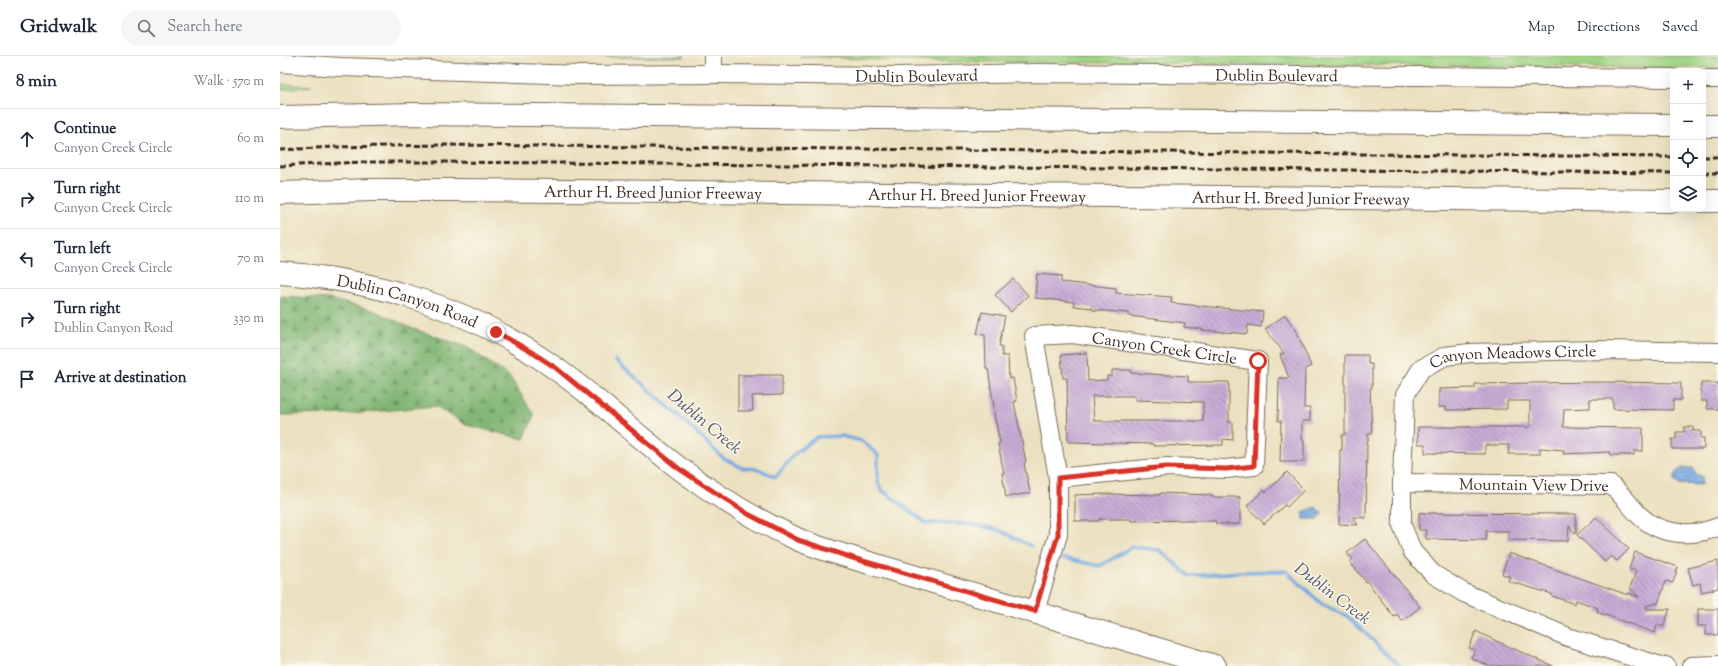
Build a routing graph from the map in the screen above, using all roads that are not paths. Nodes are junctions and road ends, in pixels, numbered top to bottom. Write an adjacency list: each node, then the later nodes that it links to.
1 (713, 56): 4 (street)
2 (382, 62): 3 (street, Dublin Boulevard); 4 (street, Dublin Boulevard)
3 (280, 63)
4 (713, 74): 5 (street, Dublin Boulevard)
5 (1670, 78)
6 (1706, 79): 7 (street)
7 (1718, 79)
8 (280, 117): 9 (main road)
9 (1670, 125)
10 (1706, 126): 11 (main road)
11 (1718, 126)
12 (280, 193): 13 (main road, Arthur H. Breed Junior Freeway)
13 (1670, 201)
14 (1706, 201): 15 (main road)
15 (1718, 201)
16 (280, 274): 21 (main road, Dublin Canyon Road)
17 (1718, 352): 19 (street, Canyon Meadows Circle)
18 (1058, 478): 18 (street, Canyon Creek Circle); 21 (street, Canyon Creek Circle)
19 (1402, 483): 20 (street, Mountain View Drive); 24 (street, Canyon Meadows Circle)
20 (1718, 527)
21 (1035, 611): 23 (main road, Dublin Canyon Road)
22 (1718, 665): 26 (street)
23 (1215, 666)
24 (1661, 666): 25 (street, Canyon Meadows Circle)
25 (1666, 666)
26 (1691, 666)

